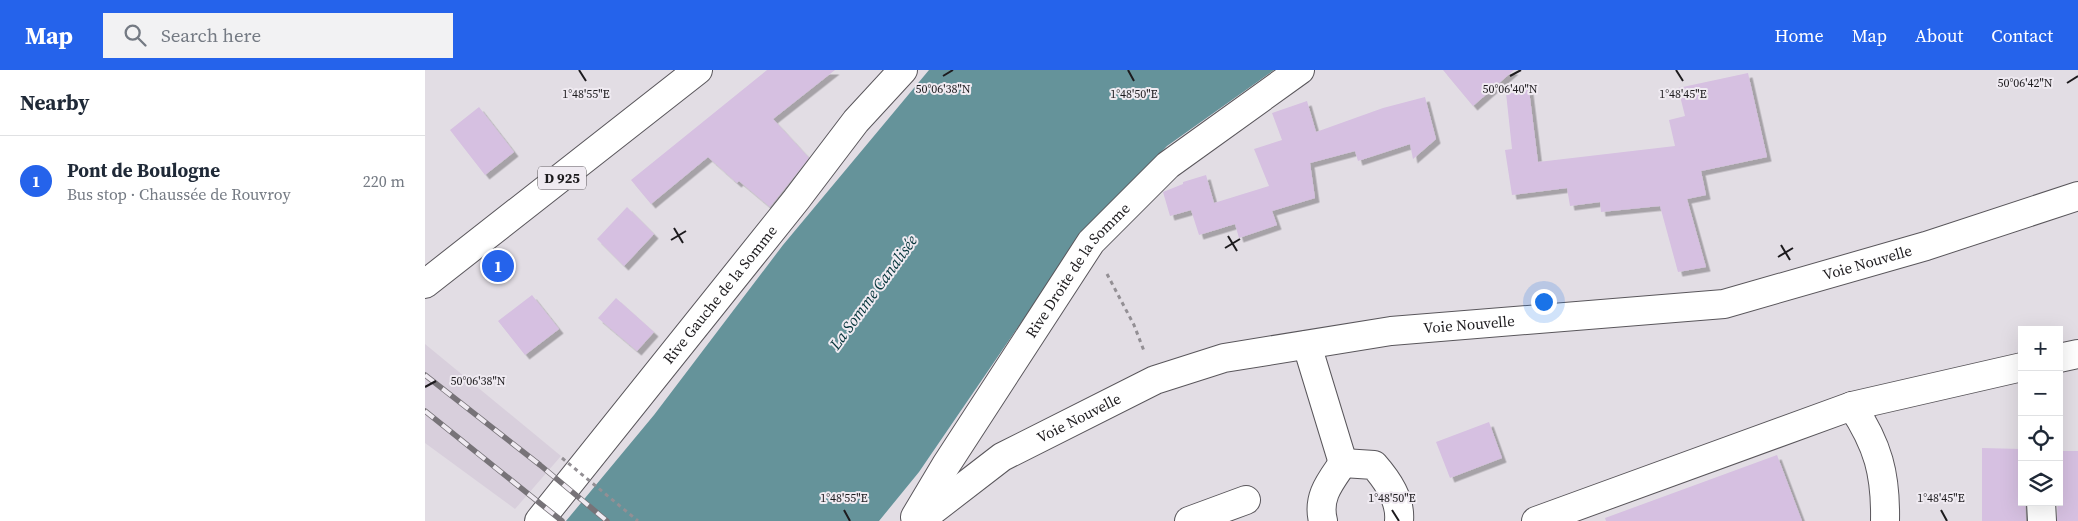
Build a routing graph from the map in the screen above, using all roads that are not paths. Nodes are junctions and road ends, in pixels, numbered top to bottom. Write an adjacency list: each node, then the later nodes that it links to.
1 (903, 70): 14 (street, Rive Gauche de la Somme)
2 (1300, 70): 15 (street, Rive Droite de la Somme)
3 (690, 72): 5 (street, D 925)
4 (2078, 196): 6 (street, Voie Nouvelle)
5 (425, 284)
6 (1307, 345): 11 (street); 16 (street, Voie Nouvelle)
7 (2078, 354): 8 (street)
8 (2063, 357)
9 (2018, 368): 10 (street)
10 (1852, 406): 20 (street); 21 (street)
11 (1343, 463): 18 (street); 19 (street)
12 (1246, 500): 17 (street)
13 (2041, 506): 22 (street)
14 (539, 521)
15 (913, 521)
16 (919, 521)
17 (1189, 521)
18 (1323, 521)
19 (1399, 521)
20 (1536, 521)
21 (1885, 521)
22 (2042, 521)

